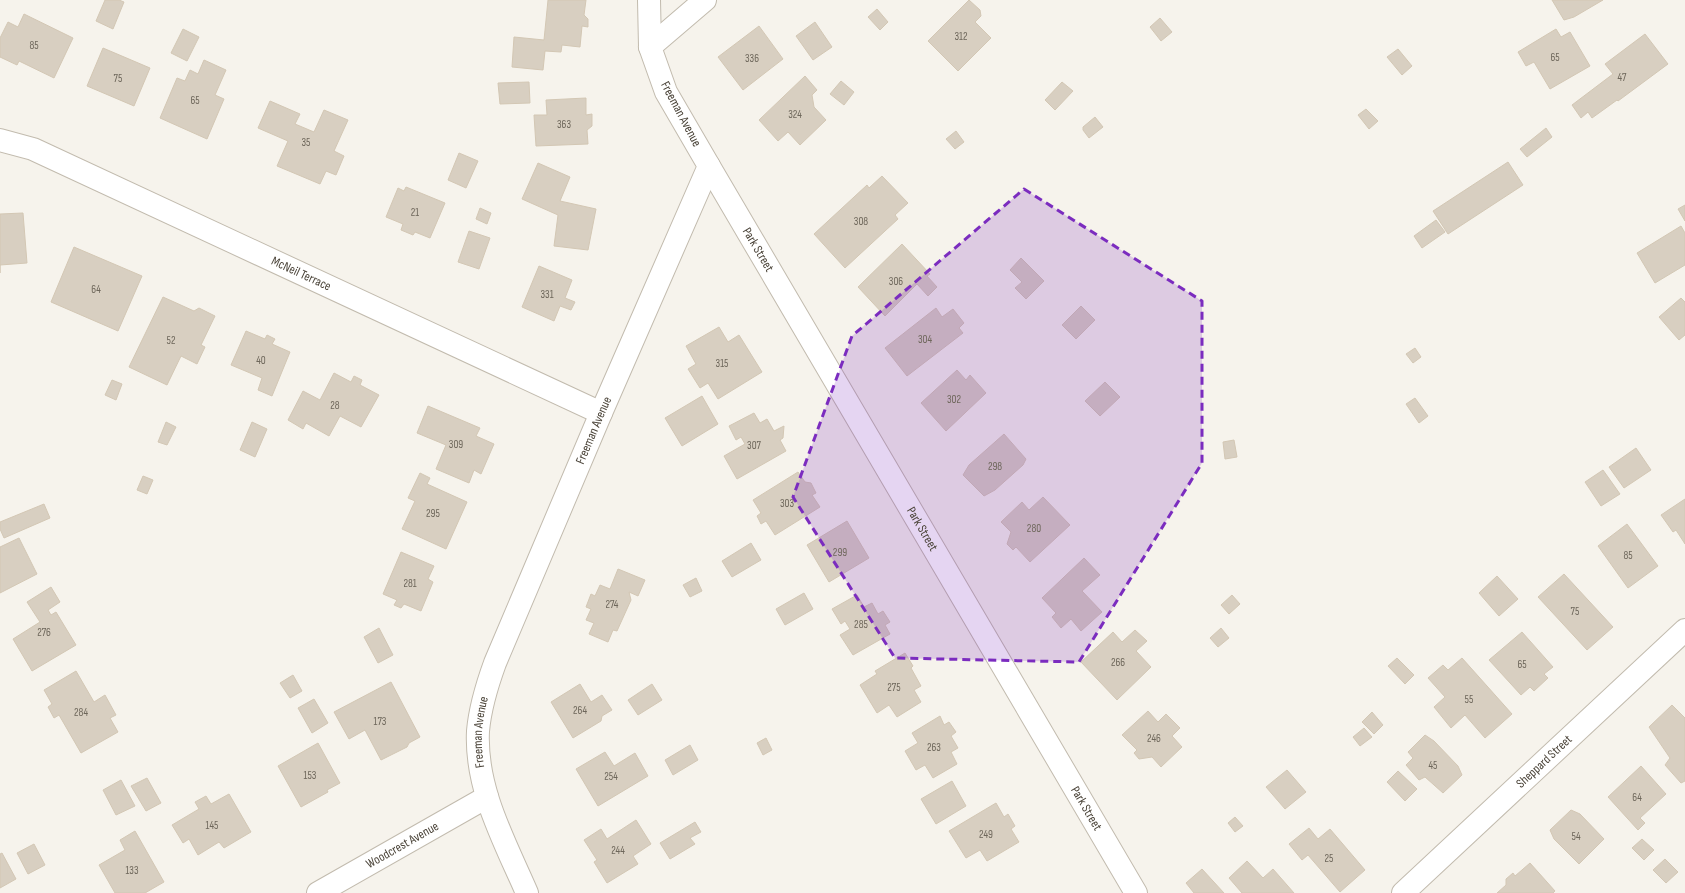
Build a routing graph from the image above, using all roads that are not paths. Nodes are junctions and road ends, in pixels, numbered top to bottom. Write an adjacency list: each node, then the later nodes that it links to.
1 (649, 0): 3 (street, Freeman Avenue)
2 (705, 0): 3 (street)
3 (650, 47): 5 (street, Freeman Avenue)
4 (0, 140): 6 (street, McNeil Terrace)
5 (709, 166): 6 (street, Freeman Avenue); 11 (street, Park Street)
6 (601, 413): 8 (street, Freeman Avenue)
7 (1685, 630): 12 (street, Sheppard Street)
8 (487, 797): 9 (street, Woodcrest Avenue); 10 (street, Freeman Avenue)
9 (318, 893)
10 (527, 893)
11 (1136, 893)
12 (1403, 893)

